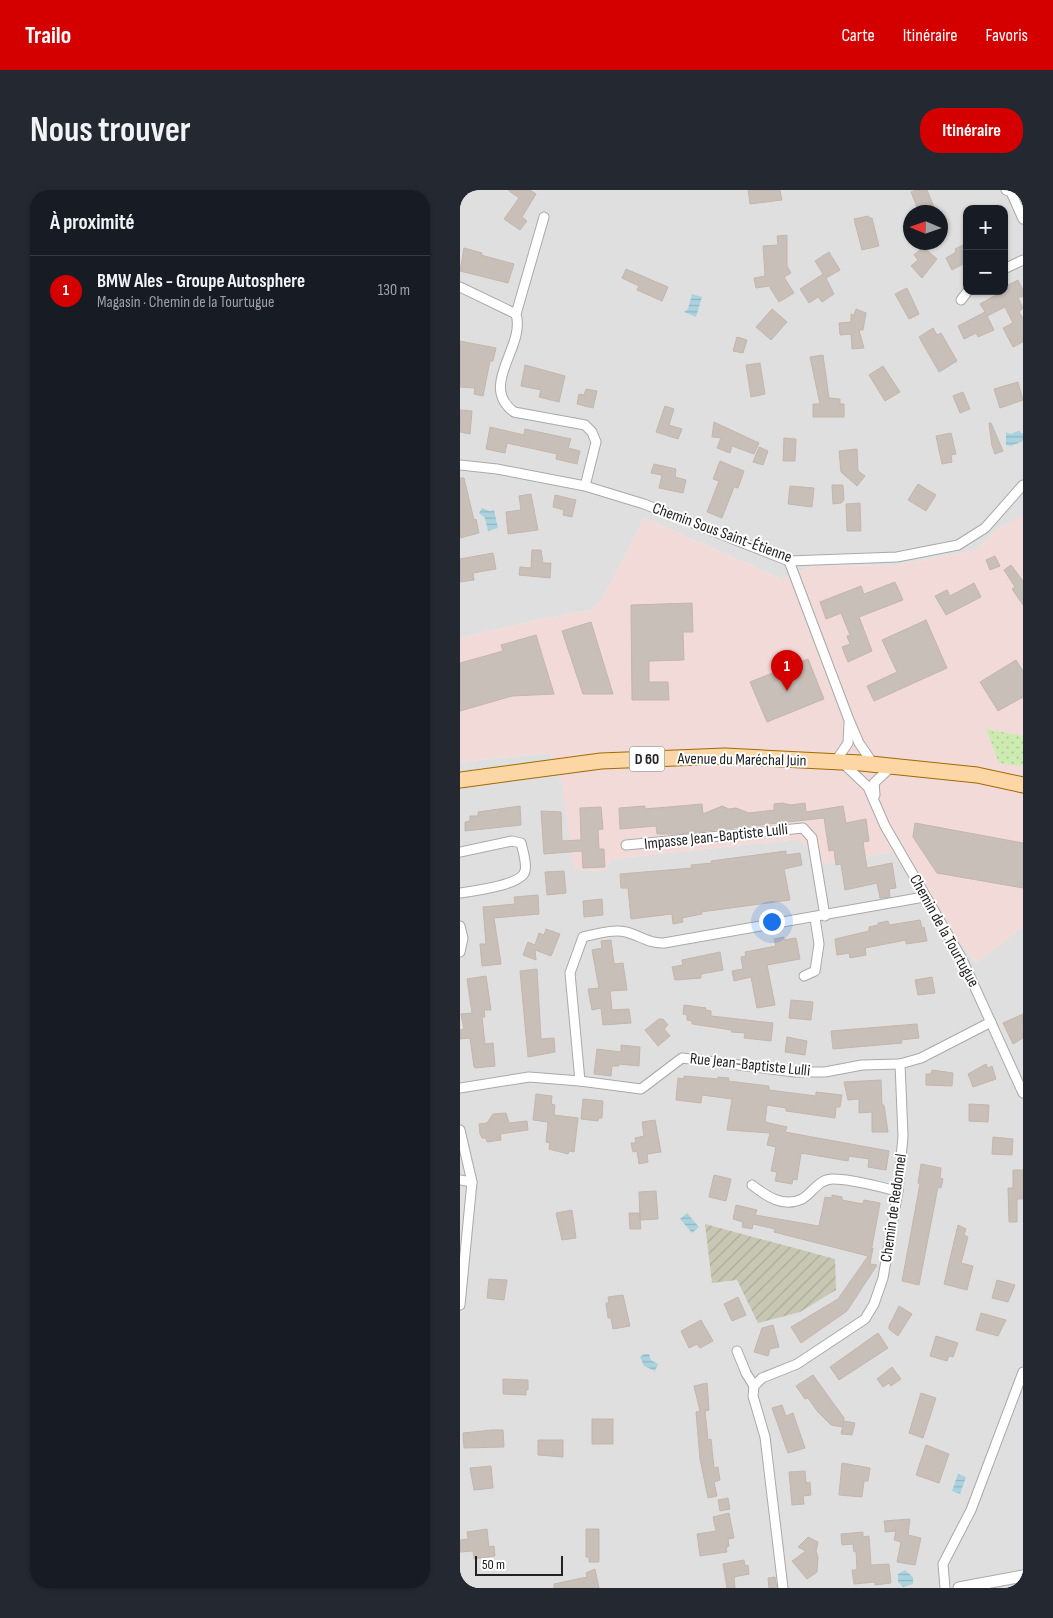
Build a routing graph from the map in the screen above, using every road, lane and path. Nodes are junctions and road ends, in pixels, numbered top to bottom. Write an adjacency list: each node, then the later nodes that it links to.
1 (1006, 190): 3 (street)
2 (544, 217): 9 (street)
3 (1023, 219)
4 (1023, 260): 5 (street)
5 (1008, 267)
6 (460, 288): 9 (street)
7 (965, 295): 8 (street)
8 (961, 300)
9 (516, 314): 11 (street)
10 (460, 465): 11 (street, Chemin Sous Saint-Étienne)
11 (585, 486): 13 (street, Chemin Sous Saint-Étienne)
12 (1023, 486): 13 (street, Chemin Sous Saint-Étienne)
13 (789, 560): 14 (street)
14 (849, 720): 15 (street); 16 (street)
15 (839, 762): 16 (main road, Avenue du Maréchal Juin / D 60); 18 (main road, Avenue du Maréchal Juin / D 60); 20 (street, Chemin de la Tourtugue)
16 (874, 765): 17 (main road, Avenue du Maréchal Juin / D 60)
17 (890, 766): 19 (main road, Avenue du Maréchal Juin / D 60); 20 (street, Chemin de la Tourtugue)
18 (460, 780)
19 (1023, 785)
20 (885, 826): 24 (street, Chemin de la Tourtugue)
21 (626, 845): 25 (street, Impasse Jean-Baptiste Lulli)
22 (460, 852): 23 (street)
23 (460, 893)
24 (924, 897): 25 (street); 30 (street, Chemin de la Tourtugue)
25 (825, 916): 26 (street)
26 (815, 918): 29 (street); 32 (street)
27 (460, 926): 28 (street)
28 (460, 950)
29 (804, 976)
30 (991, 1022): 31 (street); 34 (street, Chemin de la Tourtugue)
31 (900, 1064): 32 (street, Rue Jean-Baptiste Lulli); 39 (street, Chemin de Redonnel)
32 (580, 1081): 33 (street, Rue Jean-Baptiste Lulli)
33 (460, 1088)
34 (1023, 1093)
35 (460, 1130): 37 (street)
36 (460, 1180): 37 (street)
37 (472, 1182): 40 (street)
38 (752, 1186): 39 (street)
39 (898, 1191): 43 (street, Chemin de Redonnel)
40 (460, 1305)
41 (737, 1352): 43 (street)
42 (1023, 1372): 46 (street)
43 (754, 1386): 45 (street)
44 (1023, 1576): 47 (street)
45 (783, 1588)
46 (945, 1588)
47 (959, 1588)

